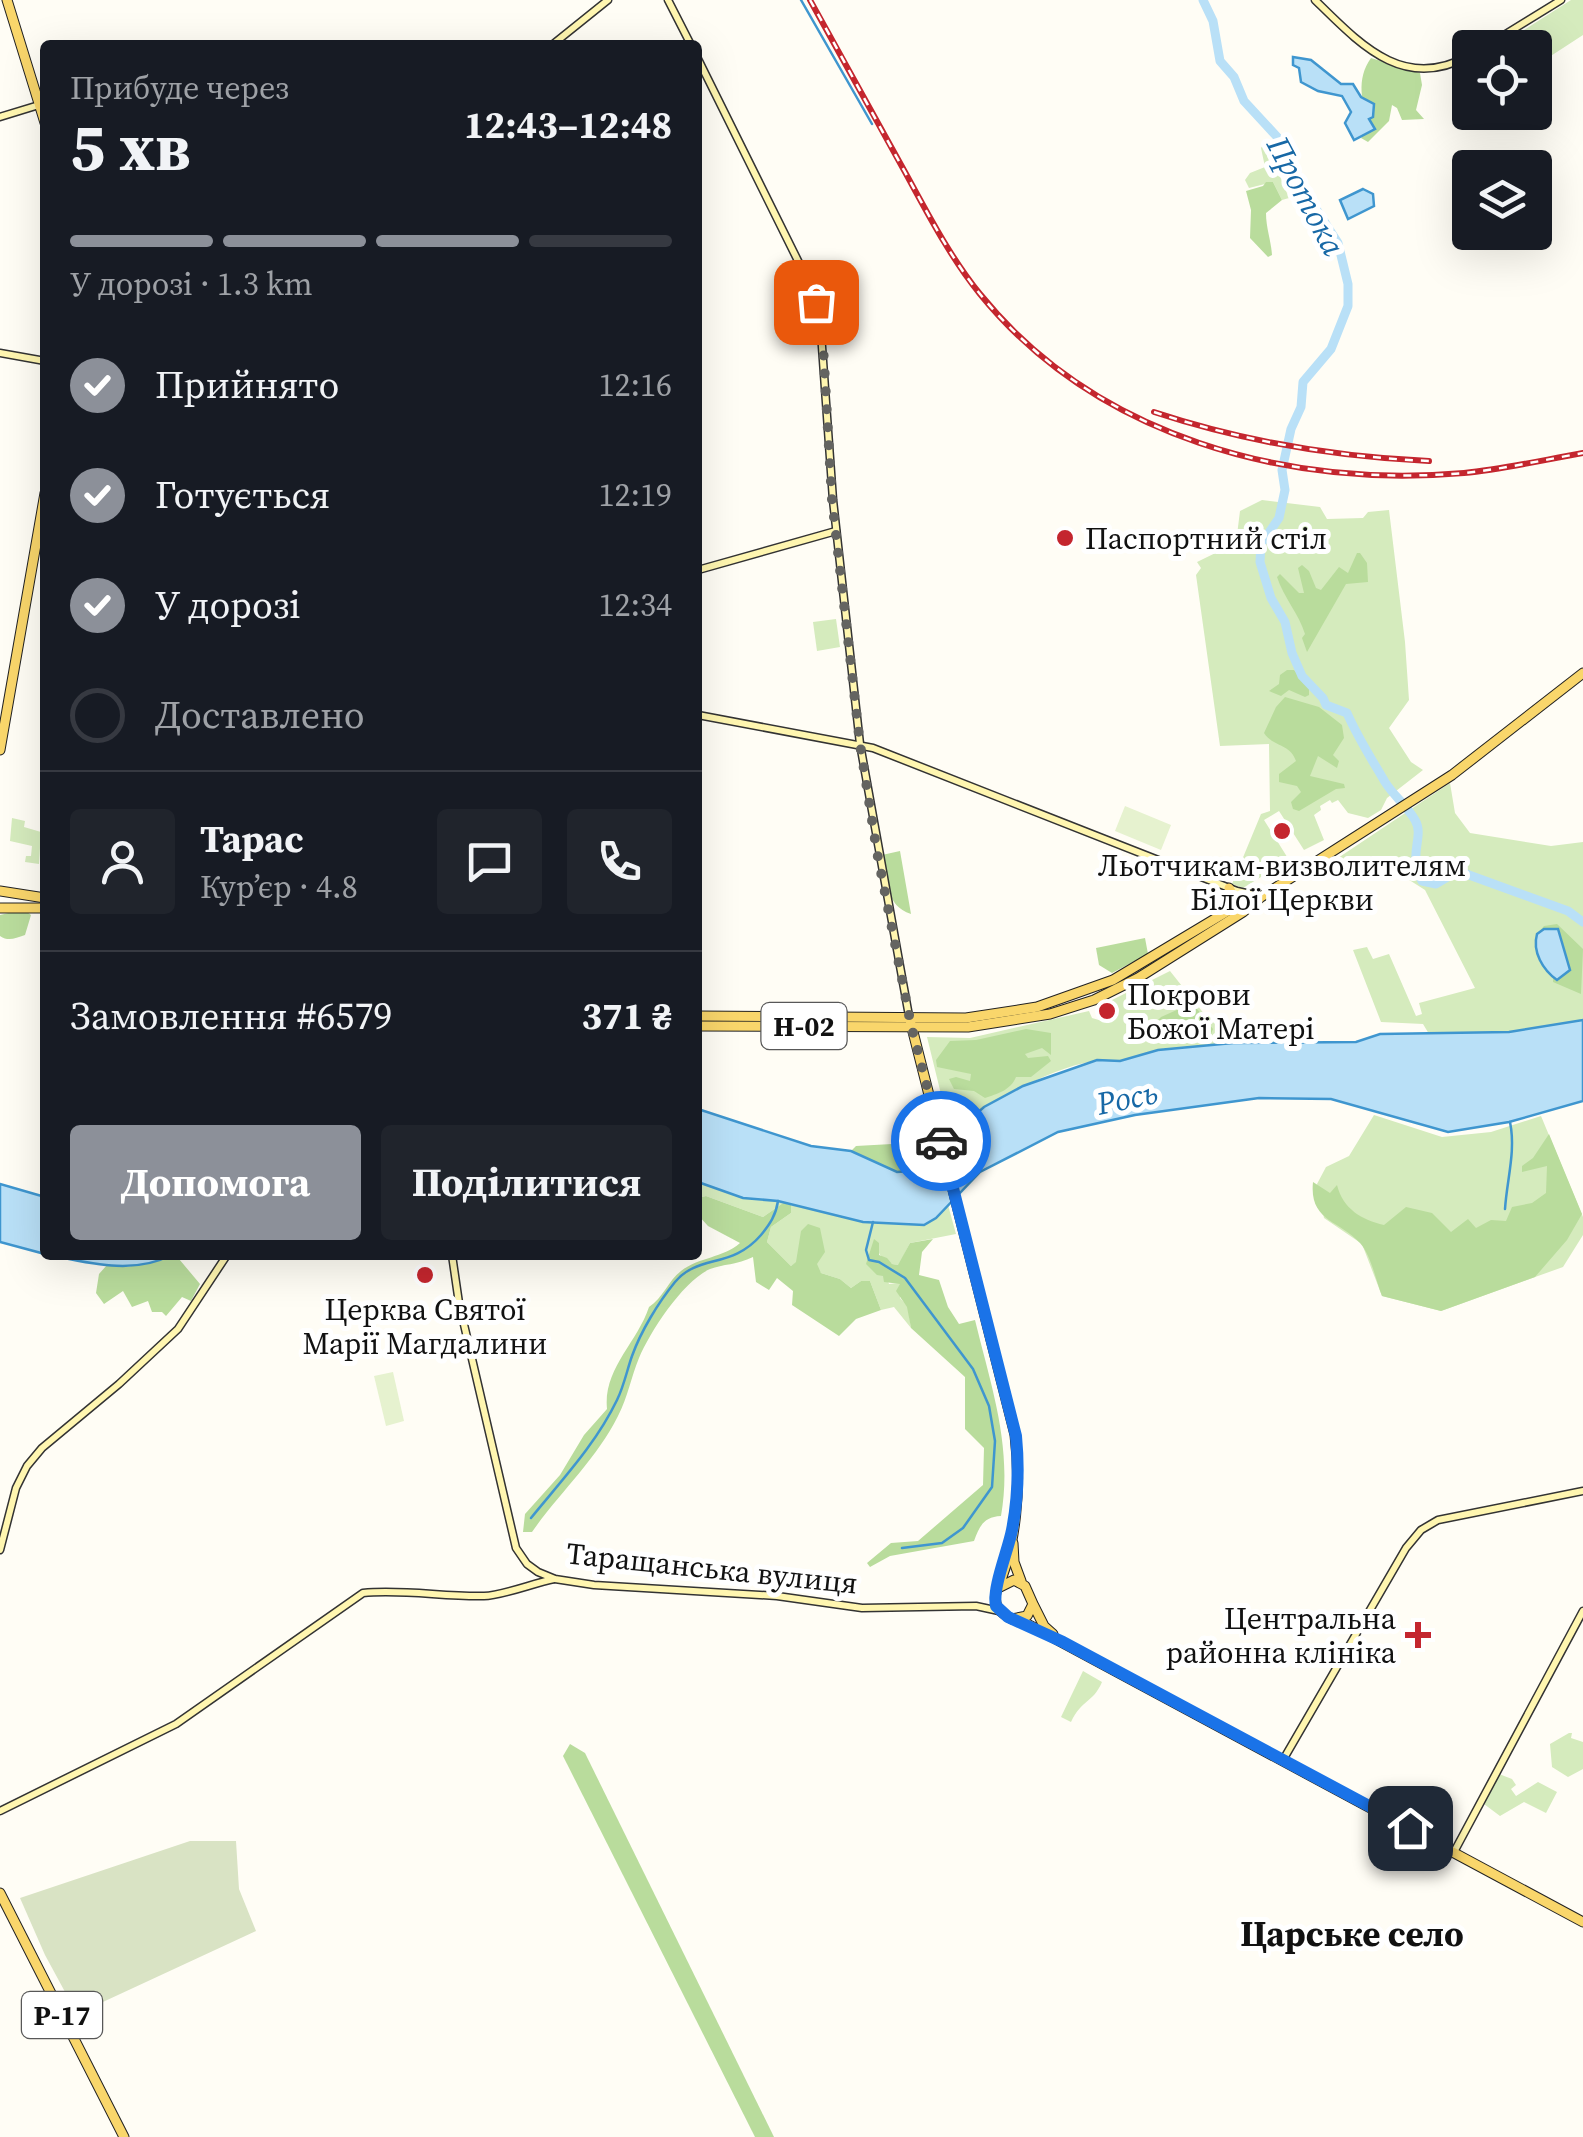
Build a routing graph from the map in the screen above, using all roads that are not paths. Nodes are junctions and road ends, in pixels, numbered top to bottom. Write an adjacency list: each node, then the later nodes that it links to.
1 (7, 0): 11 (main road)
2 (608, 0): 7 (street)
3 (668, 0): 8 (street)
4 (1315, 0): 9 (street)
5 (1561, 0): 6 (street)
6 (1513, 30)
7 (558, 40)
8 (688, 40)
9 (1452, 65)
10 (702, 67): 17 (street)
11 (39, 105): 12 (main road); 13 (street)
12 (40, 108)
13 (0, 117)
14 (0, 353): 15 (street)
15 (40, 360)
16 (40, 522): 25 (main road)
17 (835, 522): 18 (street); 19 (street)
18 (836, 531): 19 (street); 20 (street)
19 (824, 535): 20 (street); 21 (street)
20 (837, 542): 24 (street)
21 (702, 569)
22 (1583, 673): 29 (main road, Н-02)
23 (702, 716): 24 (street)
24 (860, 744): 26 (street); 34 (street)
25 (0, 750)
26 (1229, 888): 29 (street); 32 (main road)
27 (0, 891): 28 (main road)
28 (40, 897)
29 (1261, 897): 32 (main road, Н-02); 34 (main road, Н-02)
30 (0, 908): 31 (main road)
31 (40, 908)
32 (1228, 911): 34 (main road, Н-02)
33 (702, 1016): 34 (main road, Н-02)
34 (910, 1021): 35 (main road, Н-02); 39 (main road)
35 (702, 1026)
36 (225, 1260): 40 (street)
37 (453, 1260): 41 (street, Таращанська вулиця)
38 (1583, 1491): 52 (street)
39 (1013, 1526): 43 (main road); 45 (main road)
40 (0, 1550)
41 (527, 1564): 42 (street, Таращанська вулиця); 44 (street)
42 (555, 1579): 44 (street); 47 (street, Таращанська вулиця)
43 (1022, 1583): 45 (main road); 46 (main road)
44 (522, 1585): 53 (street)
45 (997, 1590): 47 (street); 48 (main road)
46 (1033, 1604): 50 (main road); 51 (main road)
47 (976, 1606): 48 (street, Таращанська вулиця)
48 (1000, 1611): 50 (main road)
49 (1583, 1611): 54 (street)
50 (1020, 1620): 51 (main road)
51 (1063, 1642): 52 (main road)
52 (1284, 1760): 54 (main road)
53 (0, 1812)
54 (1454, 1852): 56 (main road)
55 (0, 1893): 57 (main road, Р-17)
56 (1583, 1922)
57 (124, 2137)

